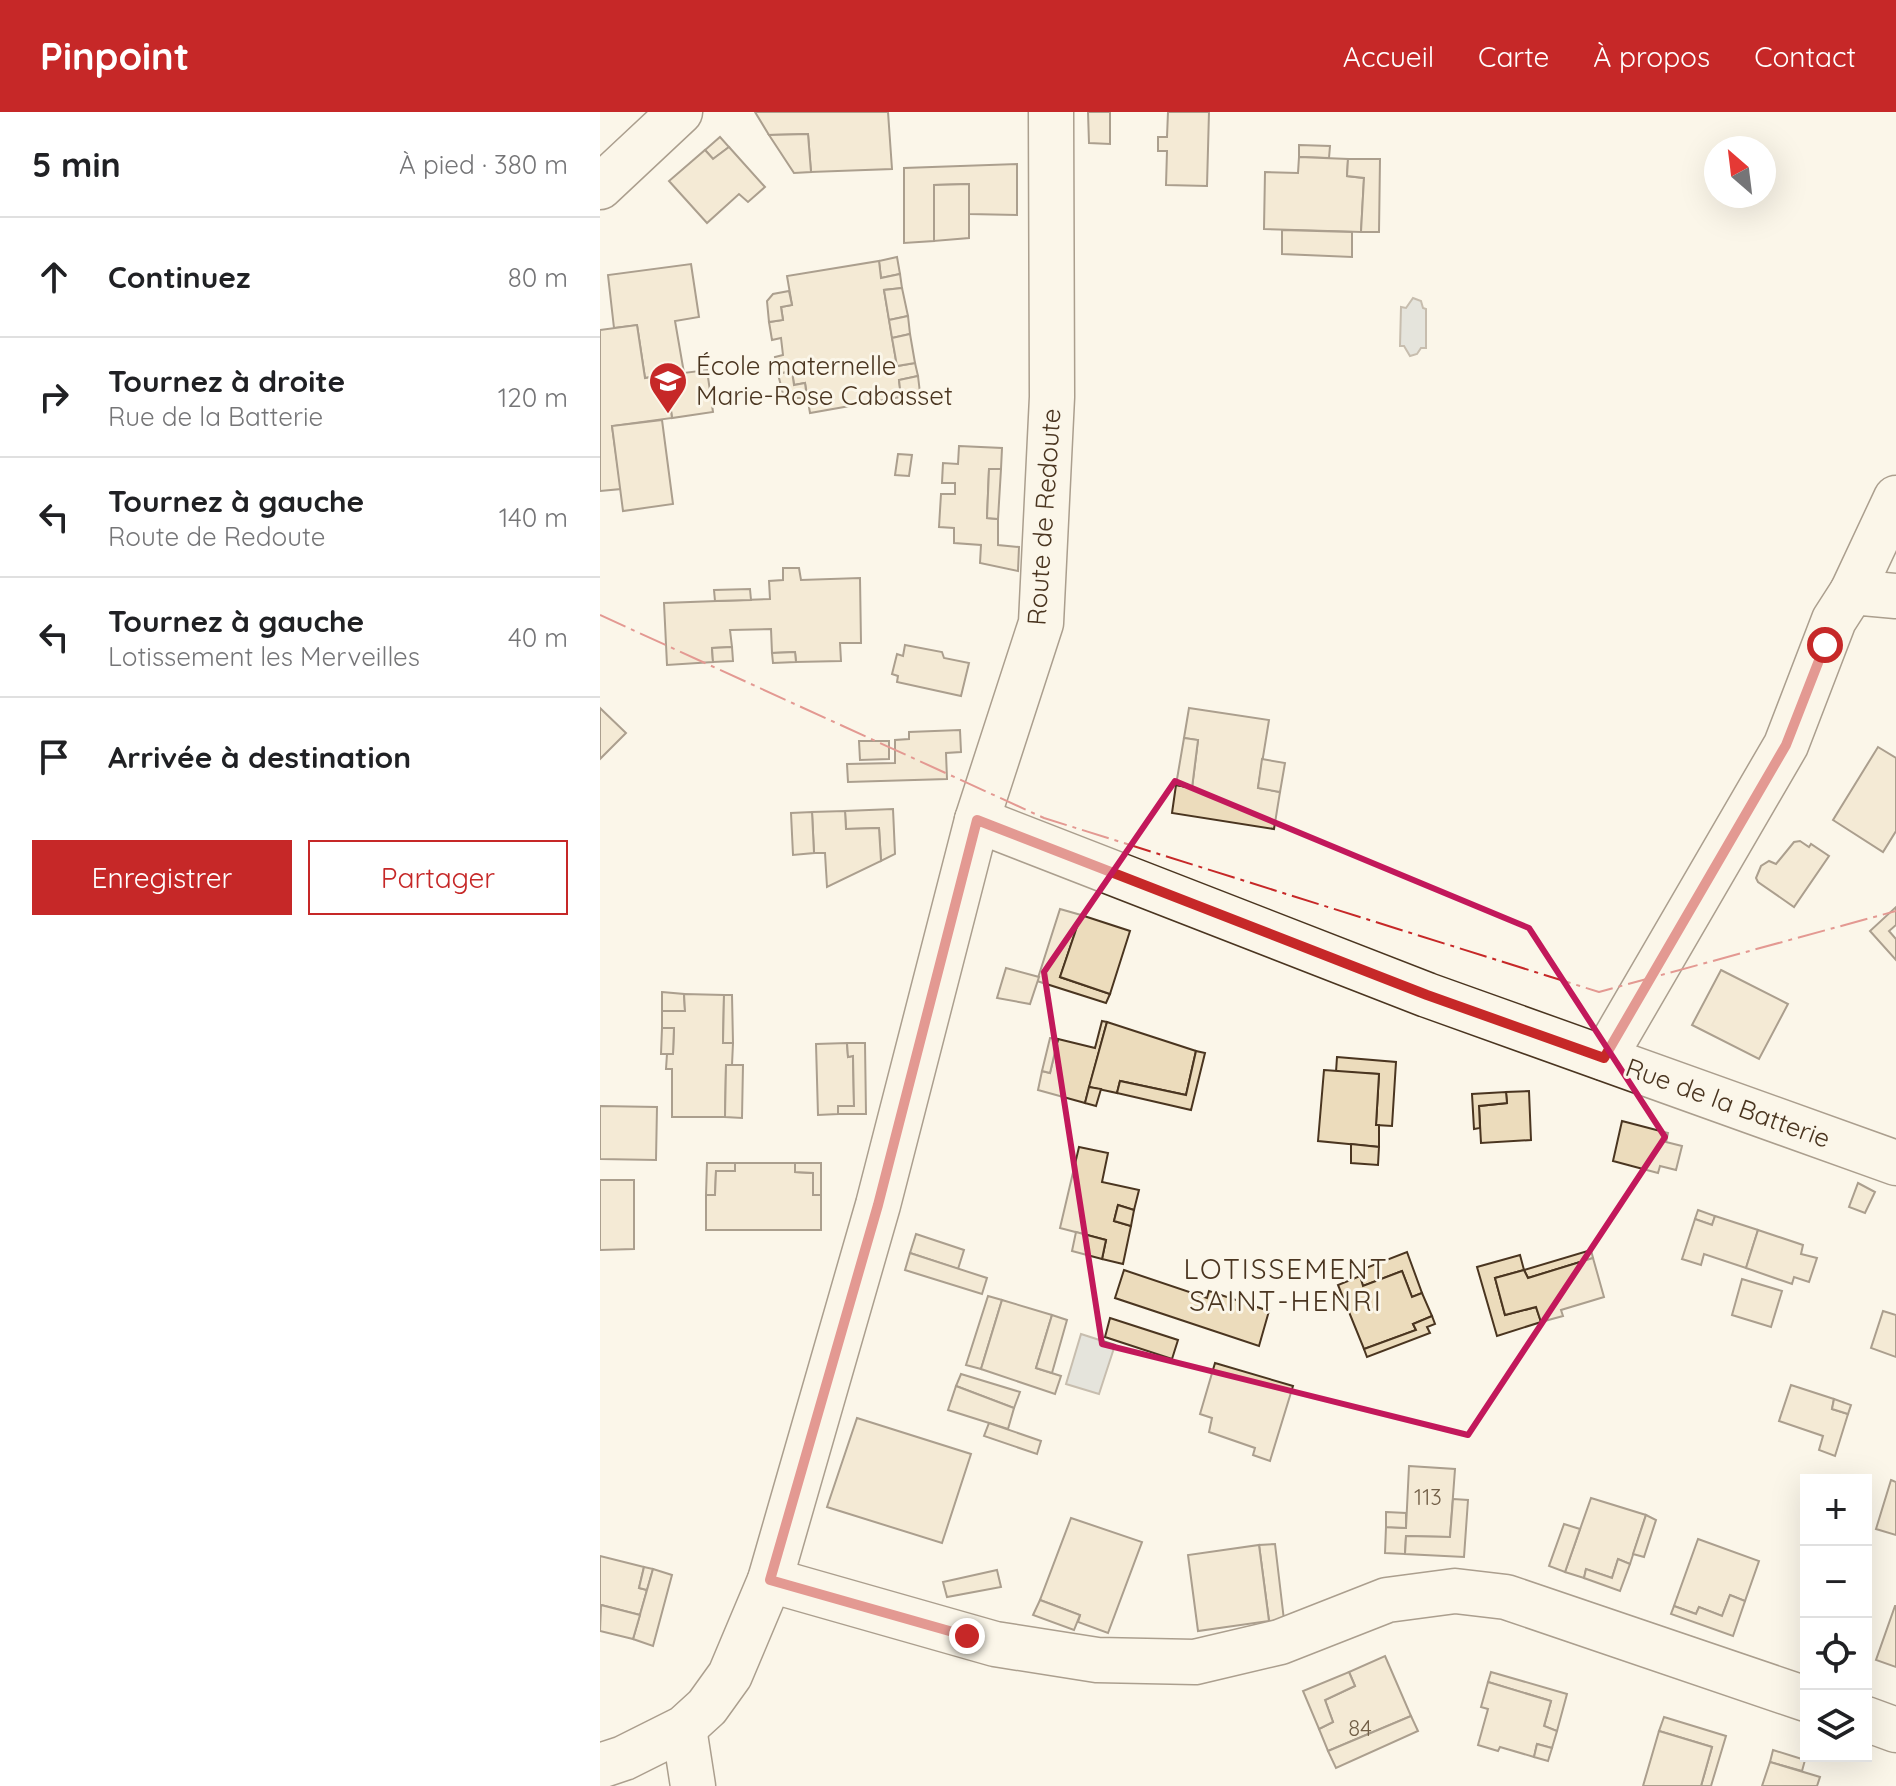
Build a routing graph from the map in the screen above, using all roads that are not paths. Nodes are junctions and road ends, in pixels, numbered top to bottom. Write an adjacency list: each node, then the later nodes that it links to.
1 (680, 112): 3 (street)
2 (1051, 112): 7 (street, Route de Redoute)
3 (600, 187)
4 (1896, 498): 5 (street)
5 (1852, 592): 6 (street); 8 (street)
6 (1896, 596)
7 (977, 820): 8 (street, Rue de la Batterie); 10 (street, Route de Redoute)
8 (1604, 1058): 9 (street, Rue de la Batterie)
9 (1896, 1163)
10 (770, 1580): 11 (street); 13 (street, Route de Redoute)
11 (1800, 1697)
12 (1872, 1721): 14 (street)
13 (684, 1728): 15 (street, Route de Redoute); 16 (street)
14 (1896, 1730)
15 (600, 1766)
16 (693, 1786)

